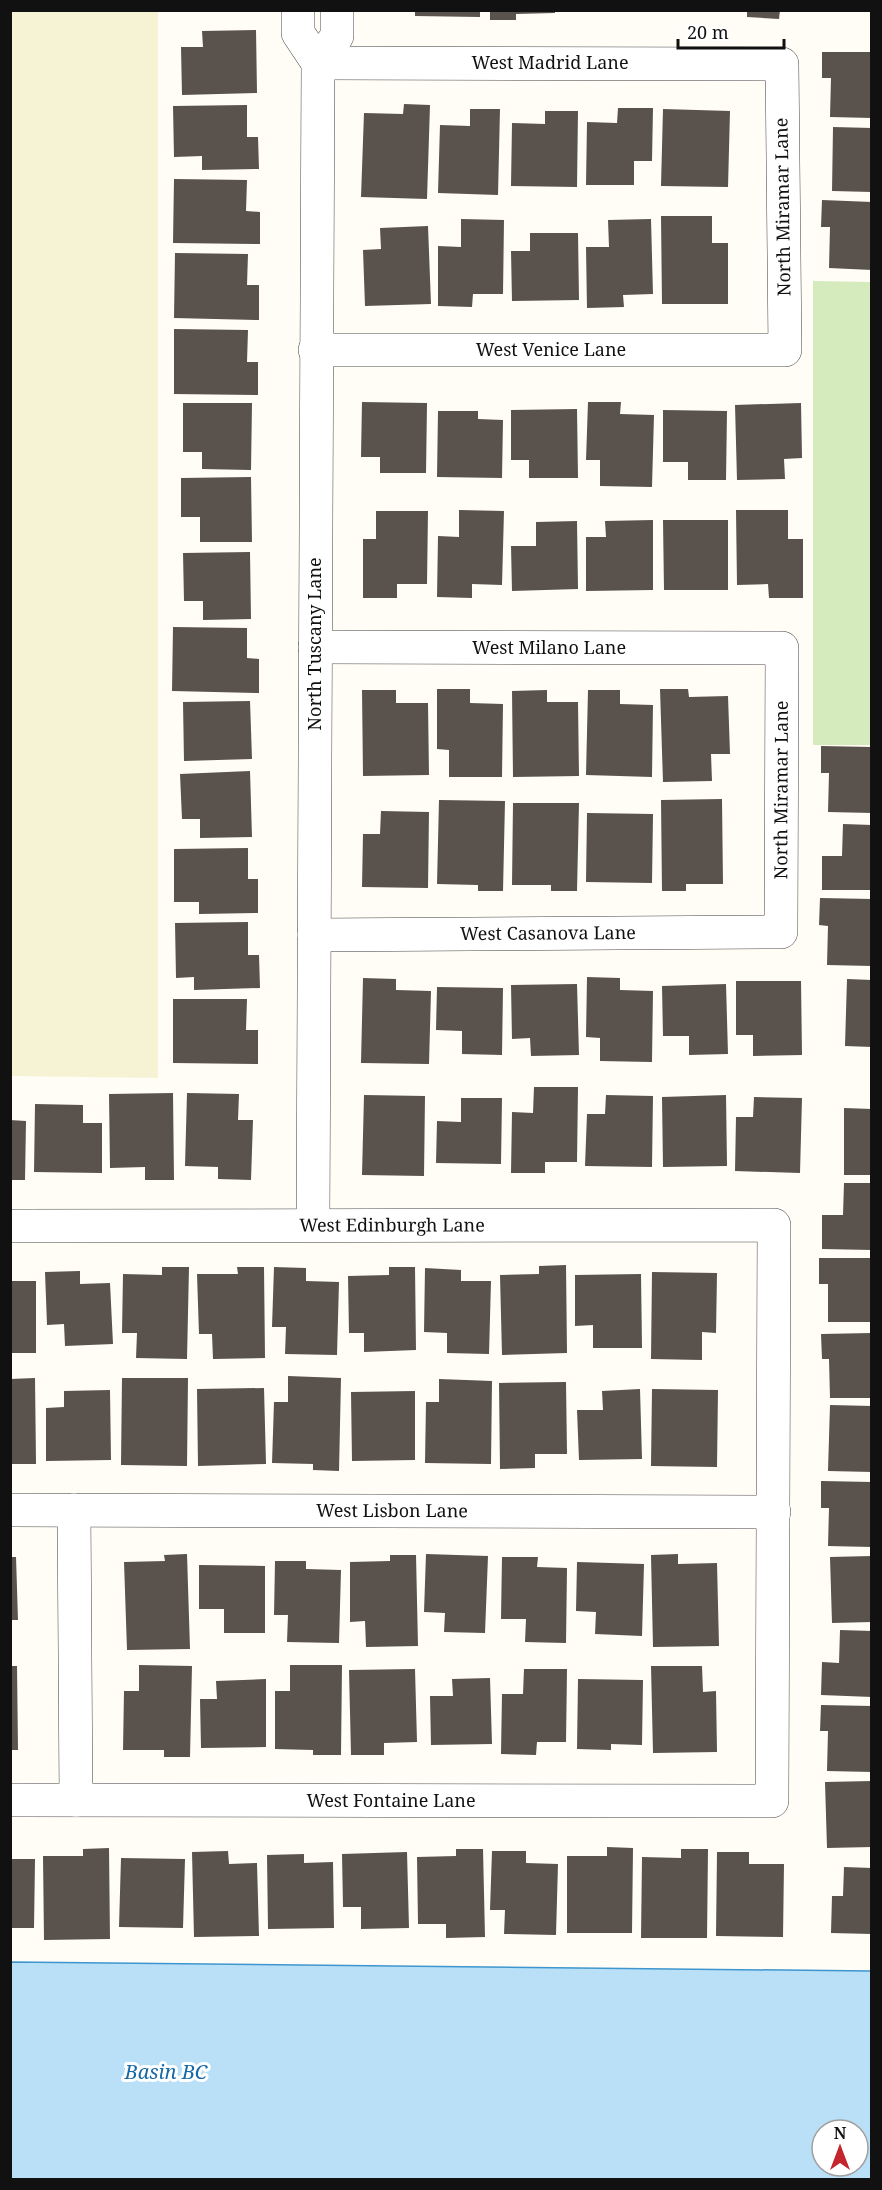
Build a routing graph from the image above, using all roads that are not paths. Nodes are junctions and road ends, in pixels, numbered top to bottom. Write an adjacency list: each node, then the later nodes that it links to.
1 (298, 10): 3 (street)
2 (337, 10): 3 (street)
3 (318, 63): 4 (street, West Madrid Lane); 5 (street, North Tuscany Lane)
4 (782, 64): 6 (street, North Miramar Lane)
5 (315, 350): 6 (street, West Venice Lane); 7 (street, North Tuscany Lane)
6 (784, 350)
7 (315, 647): 8 (street, West Milano Lane); 10 (street, North Tuscany Lane)
8 (782, 648): 9 (street, North Miramar Lane)
9 (781, 932): 10 (street, West Casanova Lane)
10 (314, 935): 11 (street, North Tuscany Lane)
11 (314, 1225): 12 (street, West Edinburgh Lane); 15 (street, West Edinburgh Lane)
12 (10, 1226)
13 (10, 1510): 14 (street, West Lisbon Lane)
14 (74, 1510): 15 (street, West Lisbon Lane); 17 (street)
15 (774, 1512): 17 (street, West Fontaine Lane)
16 (10, 1800): 17 (street, West Fontaine Lane)
17 (76, 1800)

